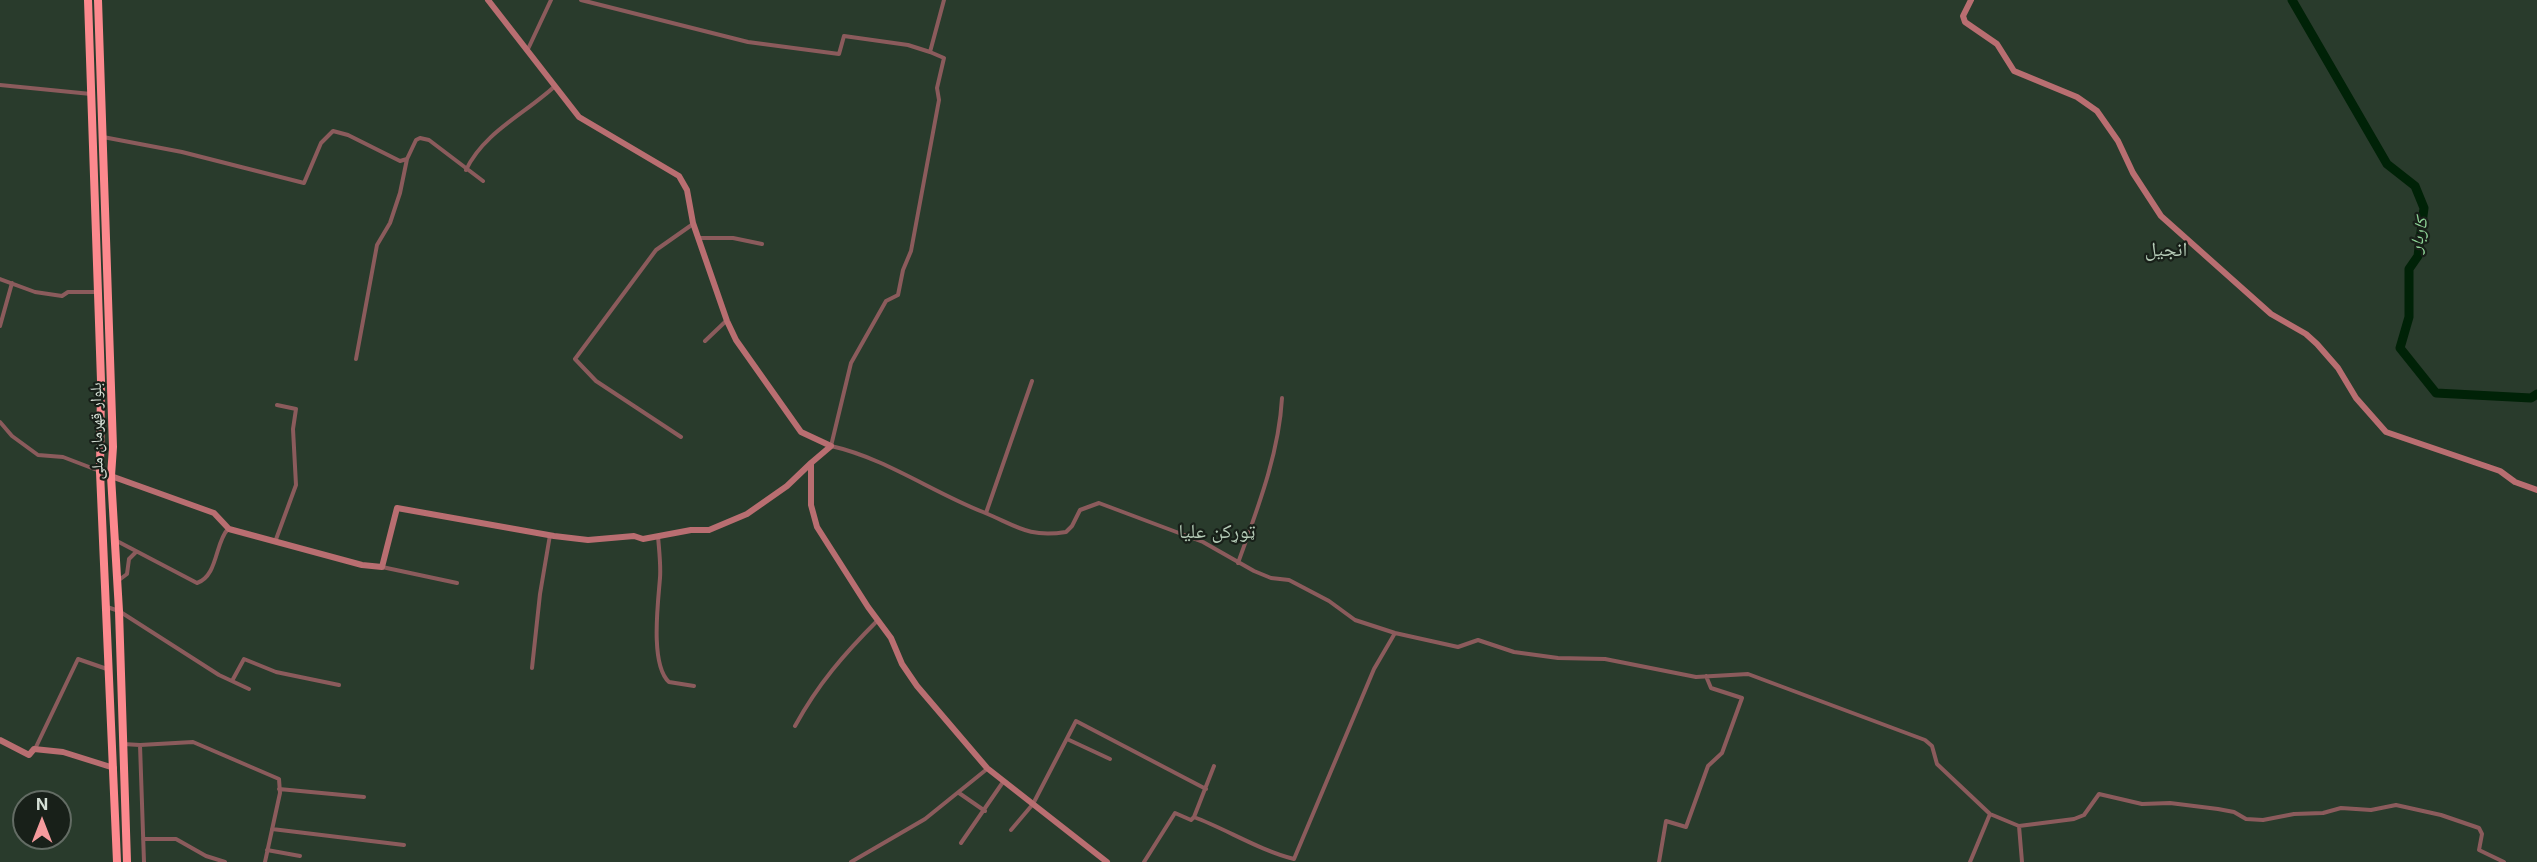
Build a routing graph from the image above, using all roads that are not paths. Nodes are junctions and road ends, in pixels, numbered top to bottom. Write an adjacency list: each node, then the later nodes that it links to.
1 (88, 0): 12 (highway, بلوار قهرمان ملی)
2 (98, 0): 13 (highway, بلوار قهرمان ملی)
3 (488, 0): 8 (street)
4 (551, 0): 8 (street)
5 (581, 0): 9 (street)
6 (944, 0): 9 (street)
7 (1971, 0): 36 (street)
8 (528, 49): 11 (street)
9 (930, 52): 32 (street)
10 (0, 85): 12 (street)
11 (555, 86): 15 (street); 17 (street)
12 (91, 94): 22 (highway, بلوار قهرمان ملی)
13 (102, 137): 14 (street); 35 (highway, بلوار قهرمان ملی)
14 (408, 159): 15 (street); 26 (street)
15 (466, 170): 16 (street)
16 (483, 181)
17 (693, 223): 18 (street); 31 (street)
18 (699, 238): 19 (street); 23 (street)
19 (762, 244)
20 (0, 279): 21 (street)
21 (12, 284): 22 (street); 24 (street)
22 (98, 292): 34 (highway, بلوار قهرمان ملی)
23 (727, 321): 25 (street); 32 (street)
24 (0, 325)
25 (705, 341)
26 (356, 359)
27 (1032, 381): 37 (street)
28 (1282, 398): 44 (street)
29 (277, 405): 42 (street)
30 (0, 422): 34 (street)
31 (681, 437)
32 (831, 446): 33 (street); 37 (street)
33 (812, 464): 40 (street); 50 (street)
34 (100, 472): 35 (street); 48 (highway, بلوار قهرمان ملی)
35 (111, 476): 38 (street); 41 (highway, بلوار قهرمان ملی)
36 (2537, 490)
37 (986, 513): 44 (street)
38 (229, 529): 42 (street); 43 (street)
39 (550, 535): 40 (street); 45 (street); 52 (street)
40 (658, 536): 57 (street)
41 (114, 539): 43 (street); 46 (highway, بلوار قهرمان ملی)
42 (275, 542): 45 (street)
43 (137, 551): 46 (street)
44 (1238, 563): 51 (street)
45 (382, 567): 47 (street)
46 (117, 581): 49 (highway, بلوار قهرمان ملی)
47 (457, 583)
48 (107, 607): 49 (street); 53 (highway, بلوار قهرمان ملی)
49 (119, 611): 55 (street); 62 (highway, بلوار قهرمان ملی)
50 (878, 620): 59 (street); 68 (street)
51 (1395, 633): 54 (street); 77 (street)
52 (532, 668)
53 (110, 670): 64 (street); 67 (highway, بلوار قهرمان ملی)
54 (1706, 676): 76 (street); 94 (street)
55 (232, 681): 56 (street); 58 (street)
56 (339, 685)
57 (694, 686)
58 (249, 689)
59 (795, 726)
60 (1067, 739): 65 (street); 71 (street); 74 (street)
61 (0, 740): 64 (street)
62 (123, 744): 63 (street); 87 (highway, بلوار قهرمان ملی)
63 (140, 744): 70 (street); 81 (street)
64 (34, 749): 67 (street)
65 (1110, 759)
66 (1214, 766): 71 (street)
67 (114, 768): 86 (highway, بلوار قهرمان ملی)
68 (987, 768): 69 (street); 72 (street)
69 (1003, 782): 74 (street); 75 (street)
70 (279, 789): 73 (street); 79 (street)
71 (1206, 789): 77 (street)
72 (959, 793): 75 (street); 91 (street)
73 (364, 797)
74 (1033, 804): 80 (street); 92 (street)
75 (985, 811): 82 (street)
76 (1990, 814): 78 (street); 95 (street)
77 (1194, 817): 93 (street)
78 (2019, 826): 96 (street); 97 (street)
79 (272, 829): 83 (street); 84 (street)
80 (1011, 830)
81 (143, 839): 88 (street); 89 (street)
82 (961, 843)
83 (404, 845)
84 (267, 850): 85 (street); 90 (street)
85 (300, 856)
86 (117, 862)
87 (127, 862)
88 (144, 862)
89 (225, 862)
90 (265, 862)
91 (851, 862)
92 (1107, 862)
93 (1144, 862)
94 (1659, 862)
95 (1970, 862)
96 (2022, 862)
97 (2502, 862)

